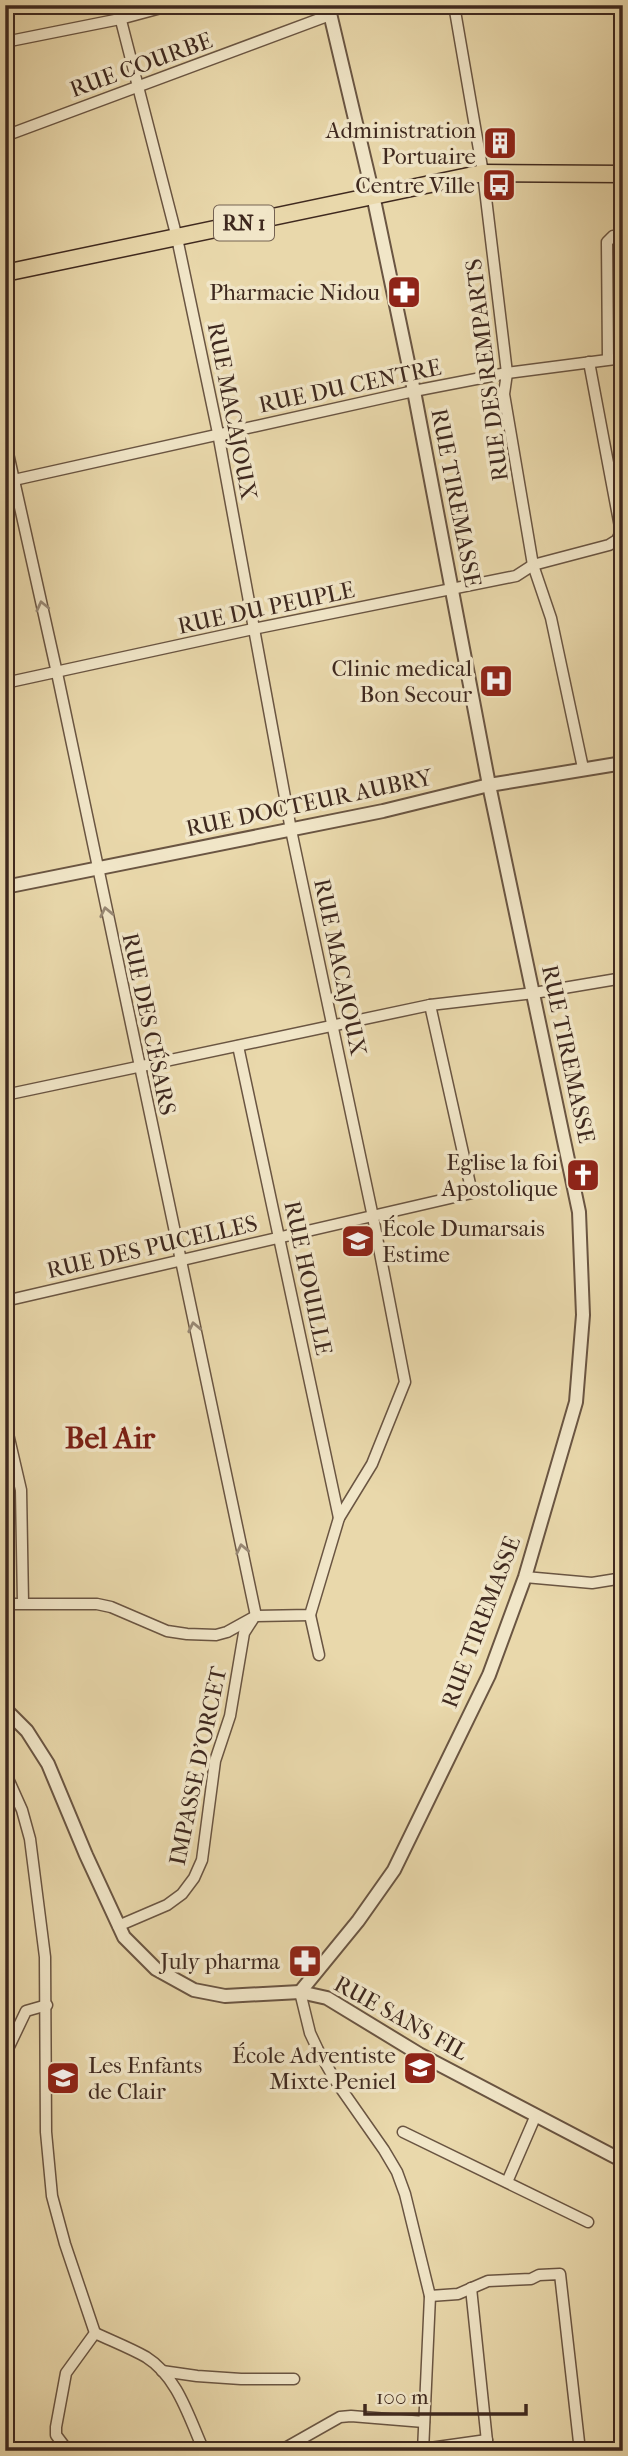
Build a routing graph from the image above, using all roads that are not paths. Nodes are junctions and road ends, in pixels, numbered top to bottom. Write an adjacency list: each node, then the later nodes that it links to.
1 (117, 5): 5 (street, RUE MACAJOUX)
2 (172, 5): 5 (street)
3 (454, 5): 9 (street, RUE DES REMPARTS)
4 (329, 10): 7 (street, RUE COURBE); 11 (street, RUE TIREMASSE)
5 (120, 19): 6 (street); 7 (street, RUE MACAJOUX)
6 (5, 42)
7 (138, 86): 8 (street, RUE COURBE); 13 (street, RUE MACAJOUX)
8 (5, 136)
9 (483, 173): 10 (main road, RN 1); 11 (main road, RN 1); 18 (street, RUE DES REMPARTS)
10 (623, 174)
11 (373, 195): 13 (main road, RN 1); 19 (street, RUE TIREMASSE)
12 (618, 236): 16 (street)
13 (177, 238): 14 (main road, RN 1); 20 (street, RUE MACAJOUX)
14 (5, 273)
15 (623, 358): 16 (street, RUE DU CENTRE)
16 (608, 359): 17 (street, RUE DU CENTRE)
17 (589, 362): 18 (street, RUE DU CENTRE); 23 (street, RUE DU PEUPLE)
18 (507, 373): 19 (street, RUE DU CENTRE); 23 (street, RUE DES REMPARTS)
19 (414, 391): 20 (street, RUE DU CENTRE); 24 (street, RUE TIREMASSE)
20 (218, 433): 22 (street, RUE DU CENTRE); 25 (street, RUE MACAJOUX)
21 (5, 440): 22 (street, RUE DES CÉSARS)
22 (9, 481): 26 (street, RUE DES CÉSARS, one-way to 22)
23 (533, 565): 24 (street, RUE DU PEUPLE); 29 (street, RUE DES REMPARTS)
24 (451, 589): 25 (street, RUE DU PEUPLE); 30 (street, RUE TIREMASSE)
25 (253, 629): 26 (street, RUE DU PEUPLE); 31 (street, RUE MACAJOUX)
26 (57, 673): 27 (street, RUE DU PEUPLE); 32 (street, RUE DES CÉSARS)
27 (5, 683)
28 (623, 763): 29 (street, RUE DOCTEUR AUBRY)
29 (583, 768): 30 (street, RUE DOCTEUR AUBRY)
30 (489, 785): 31 (street, RUE DOCTEUR AUBRY); 35 (street, RUE TIREMASSE)
31 (291, 830): 32 (street, RUE DOCTEUR AUBRY); 37 (street, RUE MACAJOUX)
32 (97, 869): 33 (street, RUE DOCTEUR AUBRY); 39 (street, RUE DES CÉSARS, one-way to 32)
33 (5, 887)
34 (623, 978): 35 (street)
35 (534, 993): 36 (street); 47 (street, RUE TIREMASSE)
36 (430, 1005): 37 (street); 41 (street, RUE DES PUCELLES)
37 (333, 1026): 38 (street); 41 (street, RUE MACAJOUX)
38 (238, 1046): 39 (street); 42 (street, RUE HOUILLE)
39 (139, 1066): 40 (street); 43 (street, RUE DES CÉSARS)
40 (5, 1095)
41 (373, 1217): 42 (street, RUE DES PUCELLES); 46 (street, RUE MACAJOUX)
42 (279, 1238): 43 (street, RUE DES PUCELLES); 46 (street, RUE HOUILLE)
43 (180, 1261): 44 (street, RUE DES PUCELLES); 52 (street, RUE DES CÉSARS, one-way to 43)
44 (5, 1301)
45 (5, 1421): 49 (street)
46 (339, 1518): 51 (street, RUE MACAJOUX)
47 (525, 1577): 48 (street); 57 (street, RUE TIREMASSE)
48 (623, 1578)
49 (23, 1603): 50 (street); 52 (street)
50 (5, 1604)
51 (310, 1615): 52 (street); 53 (street)
52 (256, 1616): 56 (street, IMPASSE D'ORCET)
53 (319, 1655)
54 (5, 1709): 56 (street, RUE SANS FIL)
55 (5, 1772): 58 (street)
56 (118, 1926): 57 (street, RUE SANS FIL)
57 (300, 1992): 60 (street, RUE SANS FIL); 66 (street)
58 (47, 2005): 59 (street); 67 (street)
59 (5, 2054)
60 (536, 2115): 62 (street, RUE SANS FIL); 63 (street)
61 (403, 2132): 63 (street)
62 (623, 2161)
63 (507, 2182): 64 (street)
64 (588, 2222)
65 (471, 2288): 66 (street); 71 (street); 76 (street)
66 (430, 2297): 70 (street)
67 (95, 2333): 68 (street); 73 (street)
68 (162, 2371): 69 (street); 74 (street)
69 (294, 2379)
70 (424, 2422): 72 (street); 75 (street)
71 (487, 2445): 72 (street)
72 (423, 2450)
73 (68, 2451)
74 (204, 2451)
75 (280, 2451)
76 (580, 2451)

